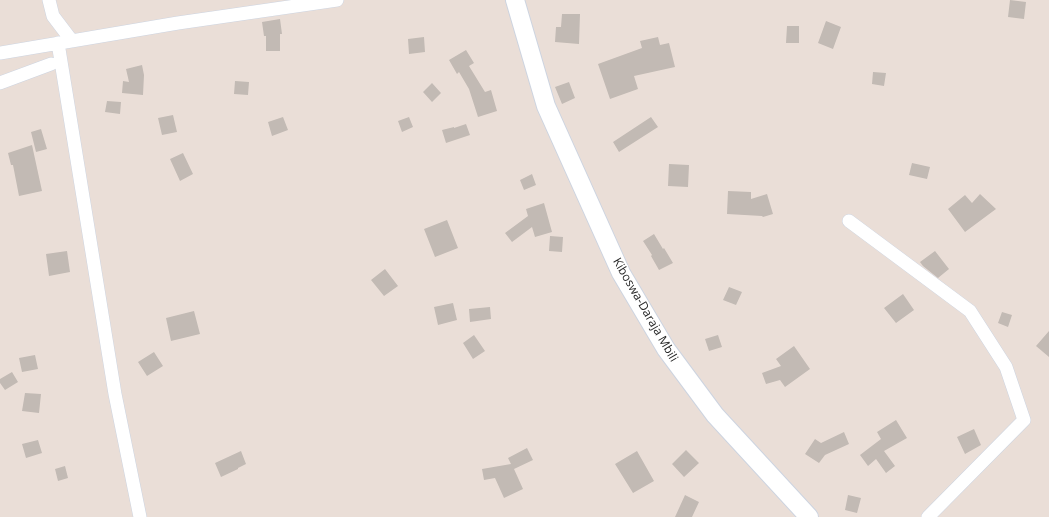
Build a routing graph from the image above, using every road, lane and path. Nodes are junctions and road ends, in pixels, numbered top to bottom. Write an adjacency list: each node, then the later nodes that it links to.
1 (49, 0): 4 (street)
2 (337, 0): 4 (street)
3 (515, 0): 11 (main road, Kiboswa-Daraja Mbili)
4 (72, 41): 5 (street)
5 (58, 43): 6 (street); 10 (street)
6 (0, 53)
7 (51, 64): 8 (street)
8 (0, 83)
9 (849, 221): 12 (street)
10 (140, 517)
11 (809, 517)
12 (928, 517)

